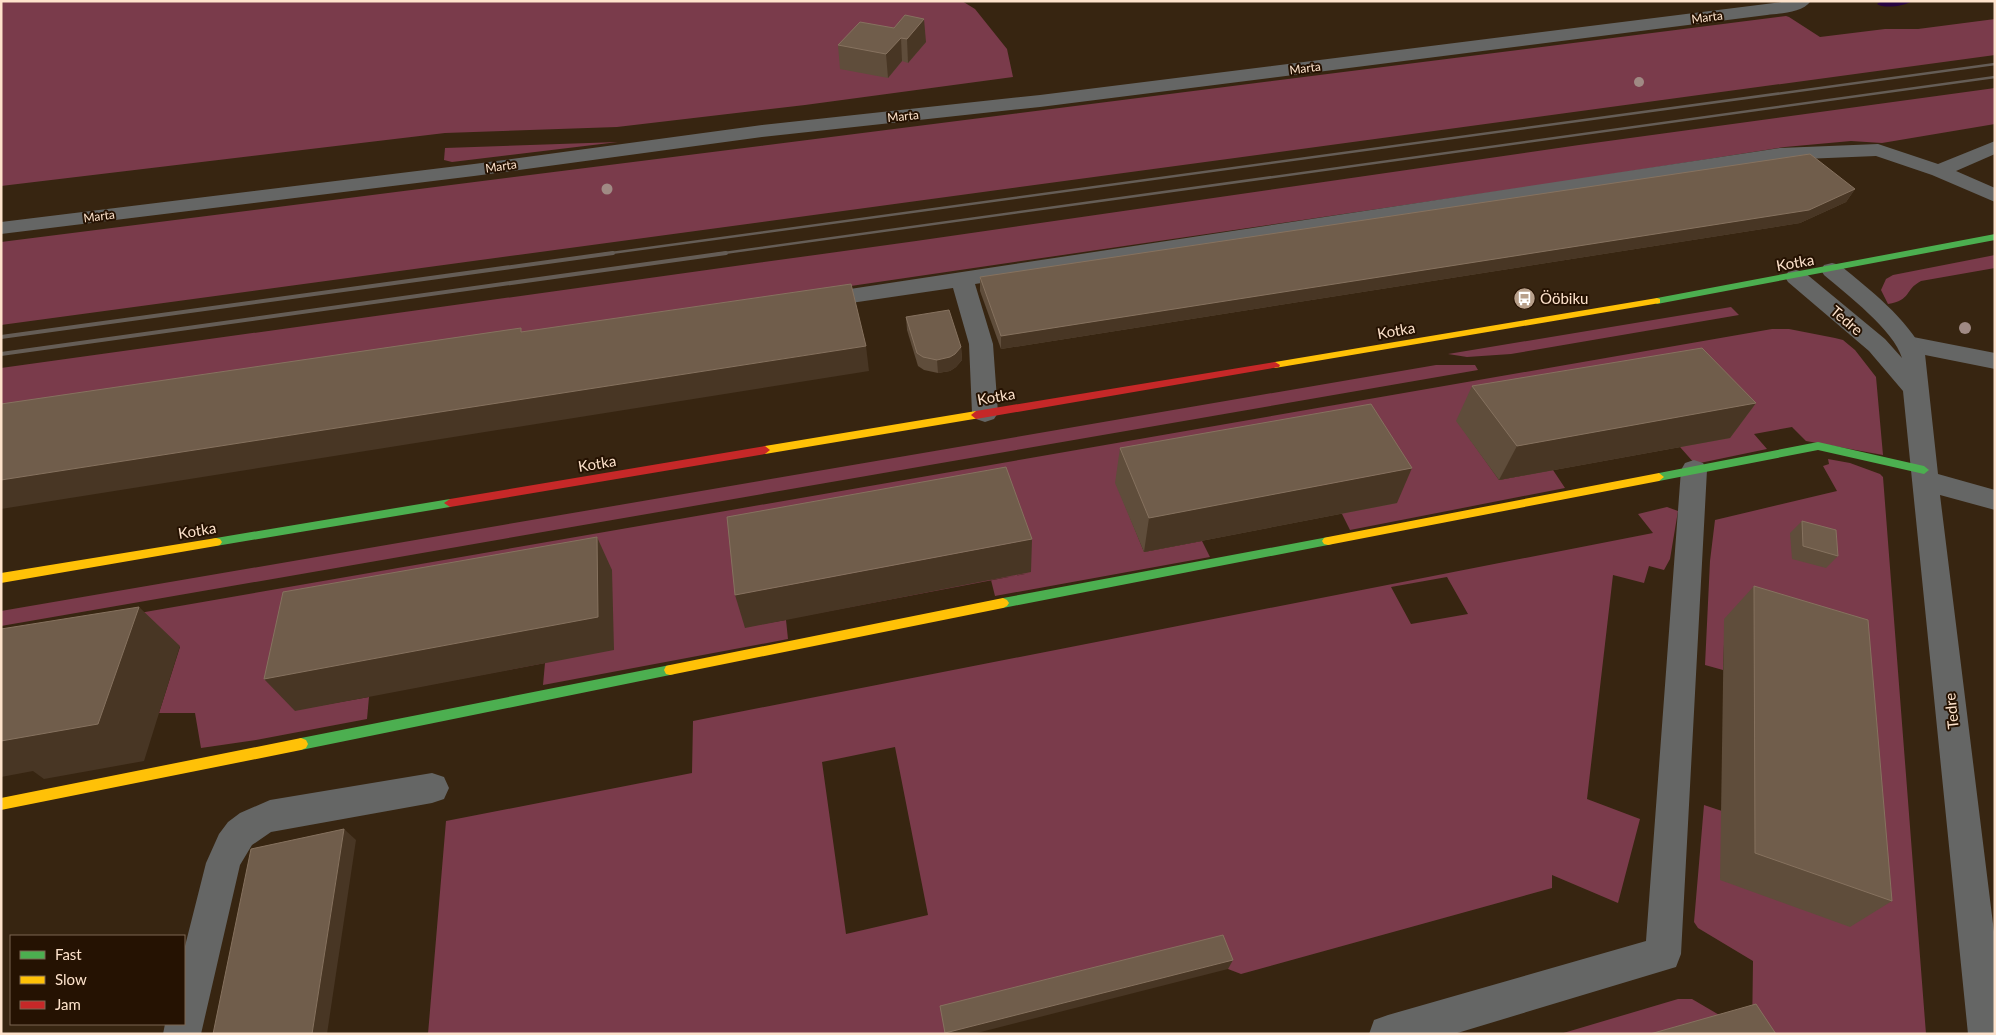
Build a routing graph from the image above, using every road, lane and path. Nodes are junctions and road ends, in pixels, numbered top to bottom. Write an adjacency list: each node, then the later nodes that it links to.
1 (1803, 1): 5 (street, Marta)
2 (1995, 148): 3 (street)
3 (1939, 171): 4 (street); 9 (street)
4 (1995, 196)
5 (1, 228)
6 (1995, 237): 7 (street, Kotka)
7 (1832, 270): 8 (street, Kotka); 11 (street, Tedre)
8 (1796, 277): 13 (street, Tedre); 14 (street, Kotka)
9 (962, 279): 10 (street); 14 (street)
10 (798, 303)
11 (1908, 344): 12 (street); 13 (street, Tedre)
12 (1995, 361)
13 (1915, 389): 16 (street, Tedre)
14 (985, 413): 18 (street, Kotka)
15 (1694, 470): 16 (street); 20 (street); 23 (street)
16 (1925, 475): 17 (street); 21 (street, Tedre)
17 (1995, 500)
18 (1, 578)
19 (432, 788): 22 (street)
20 (1, 804)
21 (1984, 921): 24 (street, Tedre)
22 (185, 1021)
23 (1388, 1034)
24 (1987, 1034)

